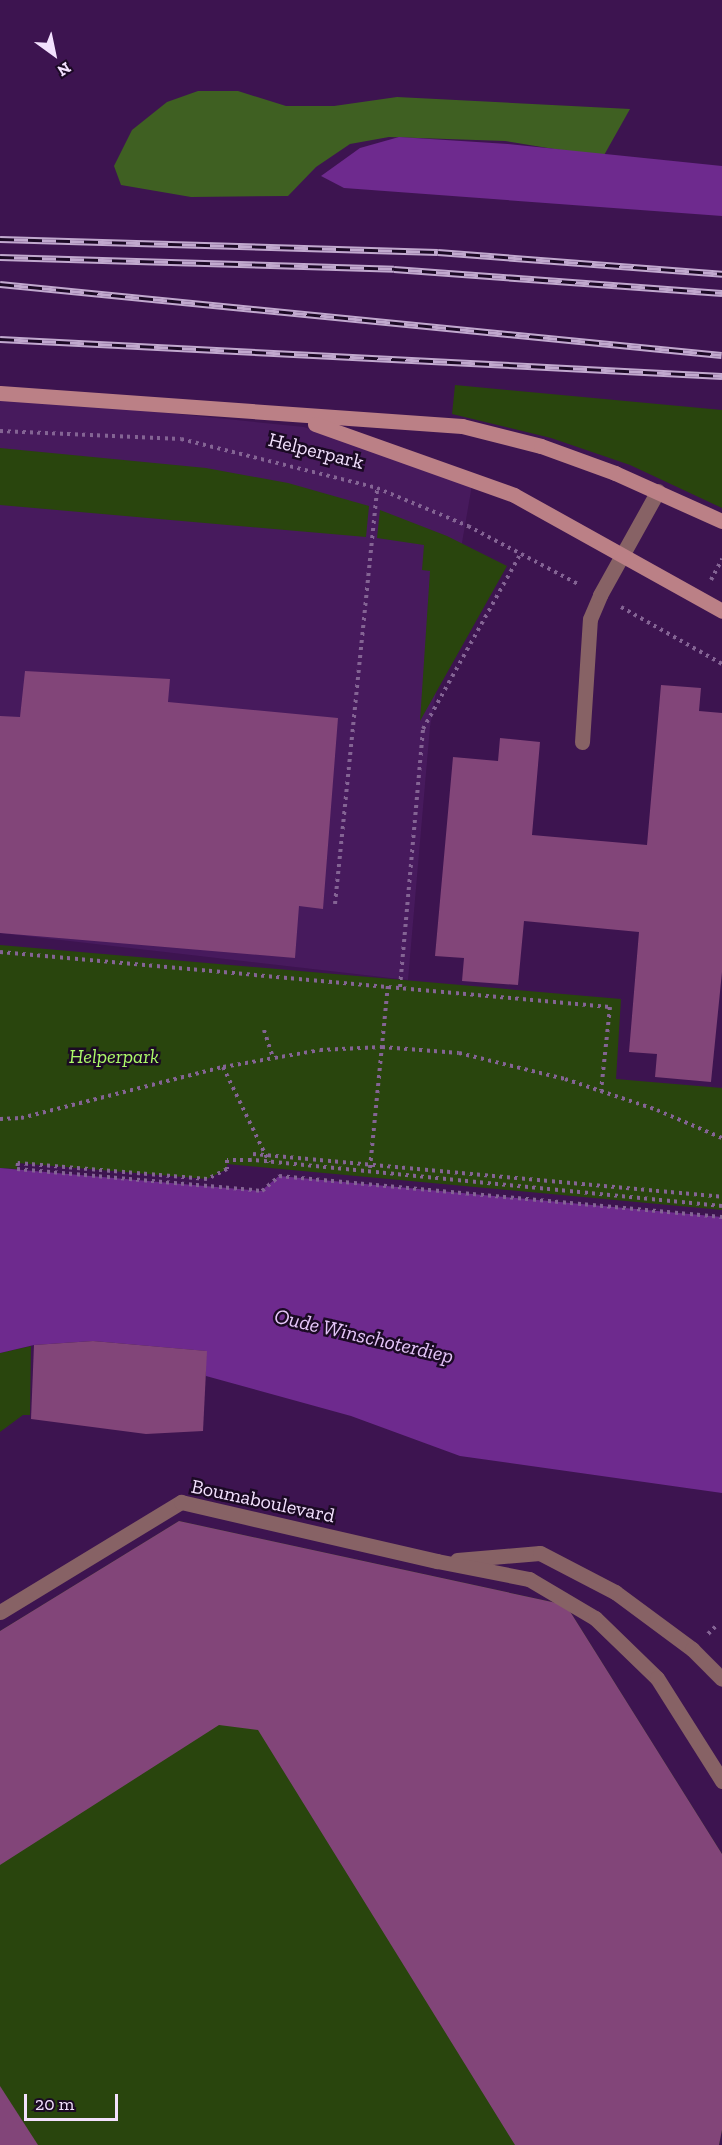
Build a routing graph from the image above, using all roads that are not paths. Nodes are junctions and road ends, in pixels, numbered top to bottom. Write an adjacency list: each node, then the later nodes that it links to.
1 (0, 393): 2 (main road, Helperpark)
2 (298, 417): 3 (main road, Helperpark); 5 (main road, Helperpark)
3 (658, 491): 4 (main road, Helperpark); 5 (street)
4 (722, 521)
5 (623, 554): 6 (main road, Helperpark); 7 (street)
6 (722, 611)
7 (582, 742)
8 (437, 1562): 9 (street, Boumaboulevard); 10 (street, Boumaboulevard); 11 (street, Boumaboulevard)
9 (0, 1612)
10 (722, 1679)
11 (722, 1780)

